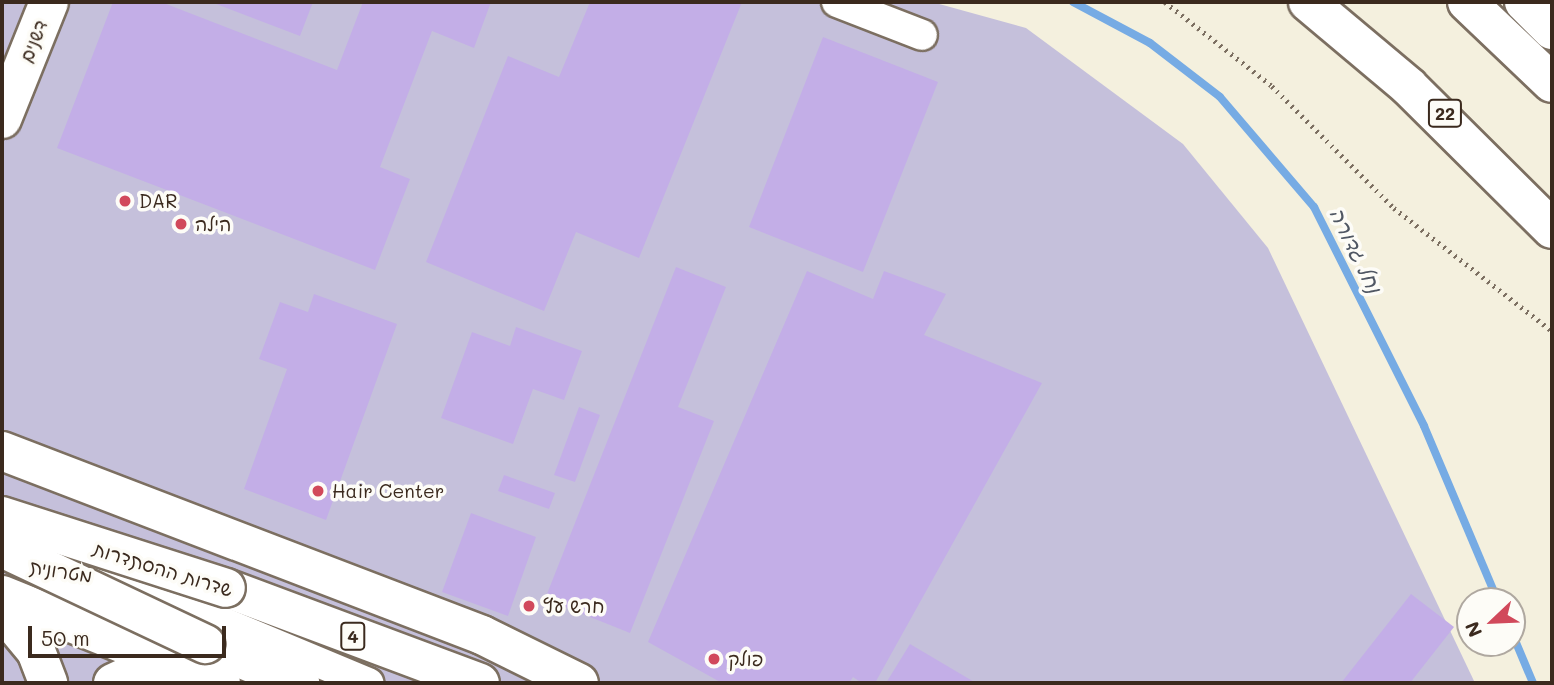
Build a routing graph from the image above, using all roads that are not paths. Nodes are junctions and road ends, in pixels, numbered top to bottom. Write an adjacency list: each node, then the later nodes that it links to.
1 (49, 2): 10 (main road, דשנים)
2 (837, 2): 8 (street)
3 (1308, 2): 11 (main road)
4 (1338, 2): 11 (main road, 22)
5 (1467, 2): 9 (main road)
6 (1524, 2): 7 (main road)
7 (1552, 30)
8 (922, 35)
9 (1552, 83)
10 (2, 119)
11 (1552, 226)
12 (2, 452): 16 (main road)
13 (2, 496): 18 (street, מטרונית)
14 (2, 516): 27 (main road, שדרות ההסתדרות / 4, bridge)
15 (2, 548): 21 (main road, שדרות ההסתדרות, bridge)
16 (283, 557): 28 (main road); 29 (street)
17 (2, 559): 18 (street, מטרונית)
18 (121, 580): 26 (street, מטרונית)
19 (2, 594): 21 (main road)
20 (2, 610): 22 (main road)
21 (190, 656): 23 (main road); 24 (main road); 25 (main road, שדרות ההסתדרות)
22 (48, 683)
23 (113, 683)
24 (221, 683)
25 (300, 683)
26 (368, 683)
27 (480, 683)
28 (579, 683)
29 (602, 683)

